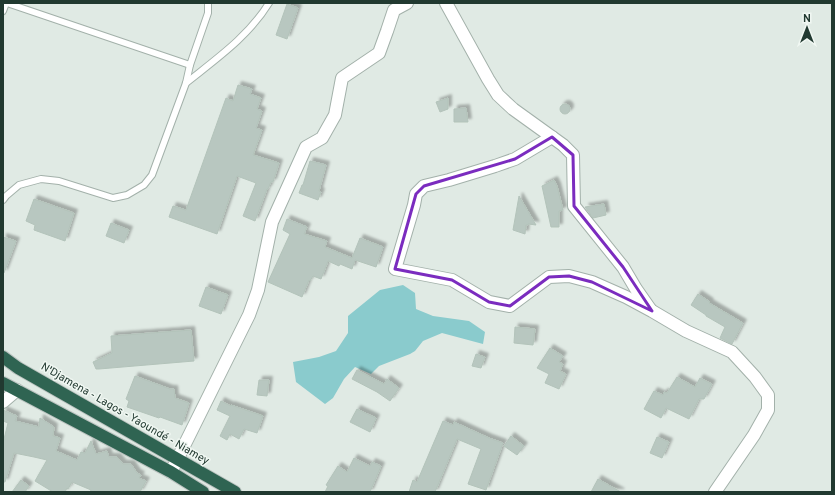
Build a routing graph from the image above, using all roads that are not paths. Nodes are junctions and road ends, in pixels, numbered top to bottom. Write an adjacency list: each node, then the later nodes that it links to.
1 (7, 3): 6 (lane); 7 (lane)
2 (208, 3): 7 (lane)
3 (269, 3): 8 (lane)
4 (407, 3): 16 (street)
5 (446, 3): 9 (street)
6 (3, 10)
7 (190, 65): 8 (lane)
8 (186, 83): 10 (lane)
9 (552, 137): 11 (street); 11 (street)
10 (3, 200)
11 (652, 311): 20 (street)
12 (3, 357): 16 (highway, N'Djamena - Lagos - Yaoundé - Niamey)
13 (3, 383): 14 (highway)
14 (18, 390): 15 (street); 17 (highway)
15 (3, 402)
16 (177, 458): 17 (street); 19 (highway, N'Djamena - Lagos - Yaoundé - Niamey)
17 (171, 472): 18 (highway)
18 (203, 492)
19 (235, 492)
20 (715, 492)

